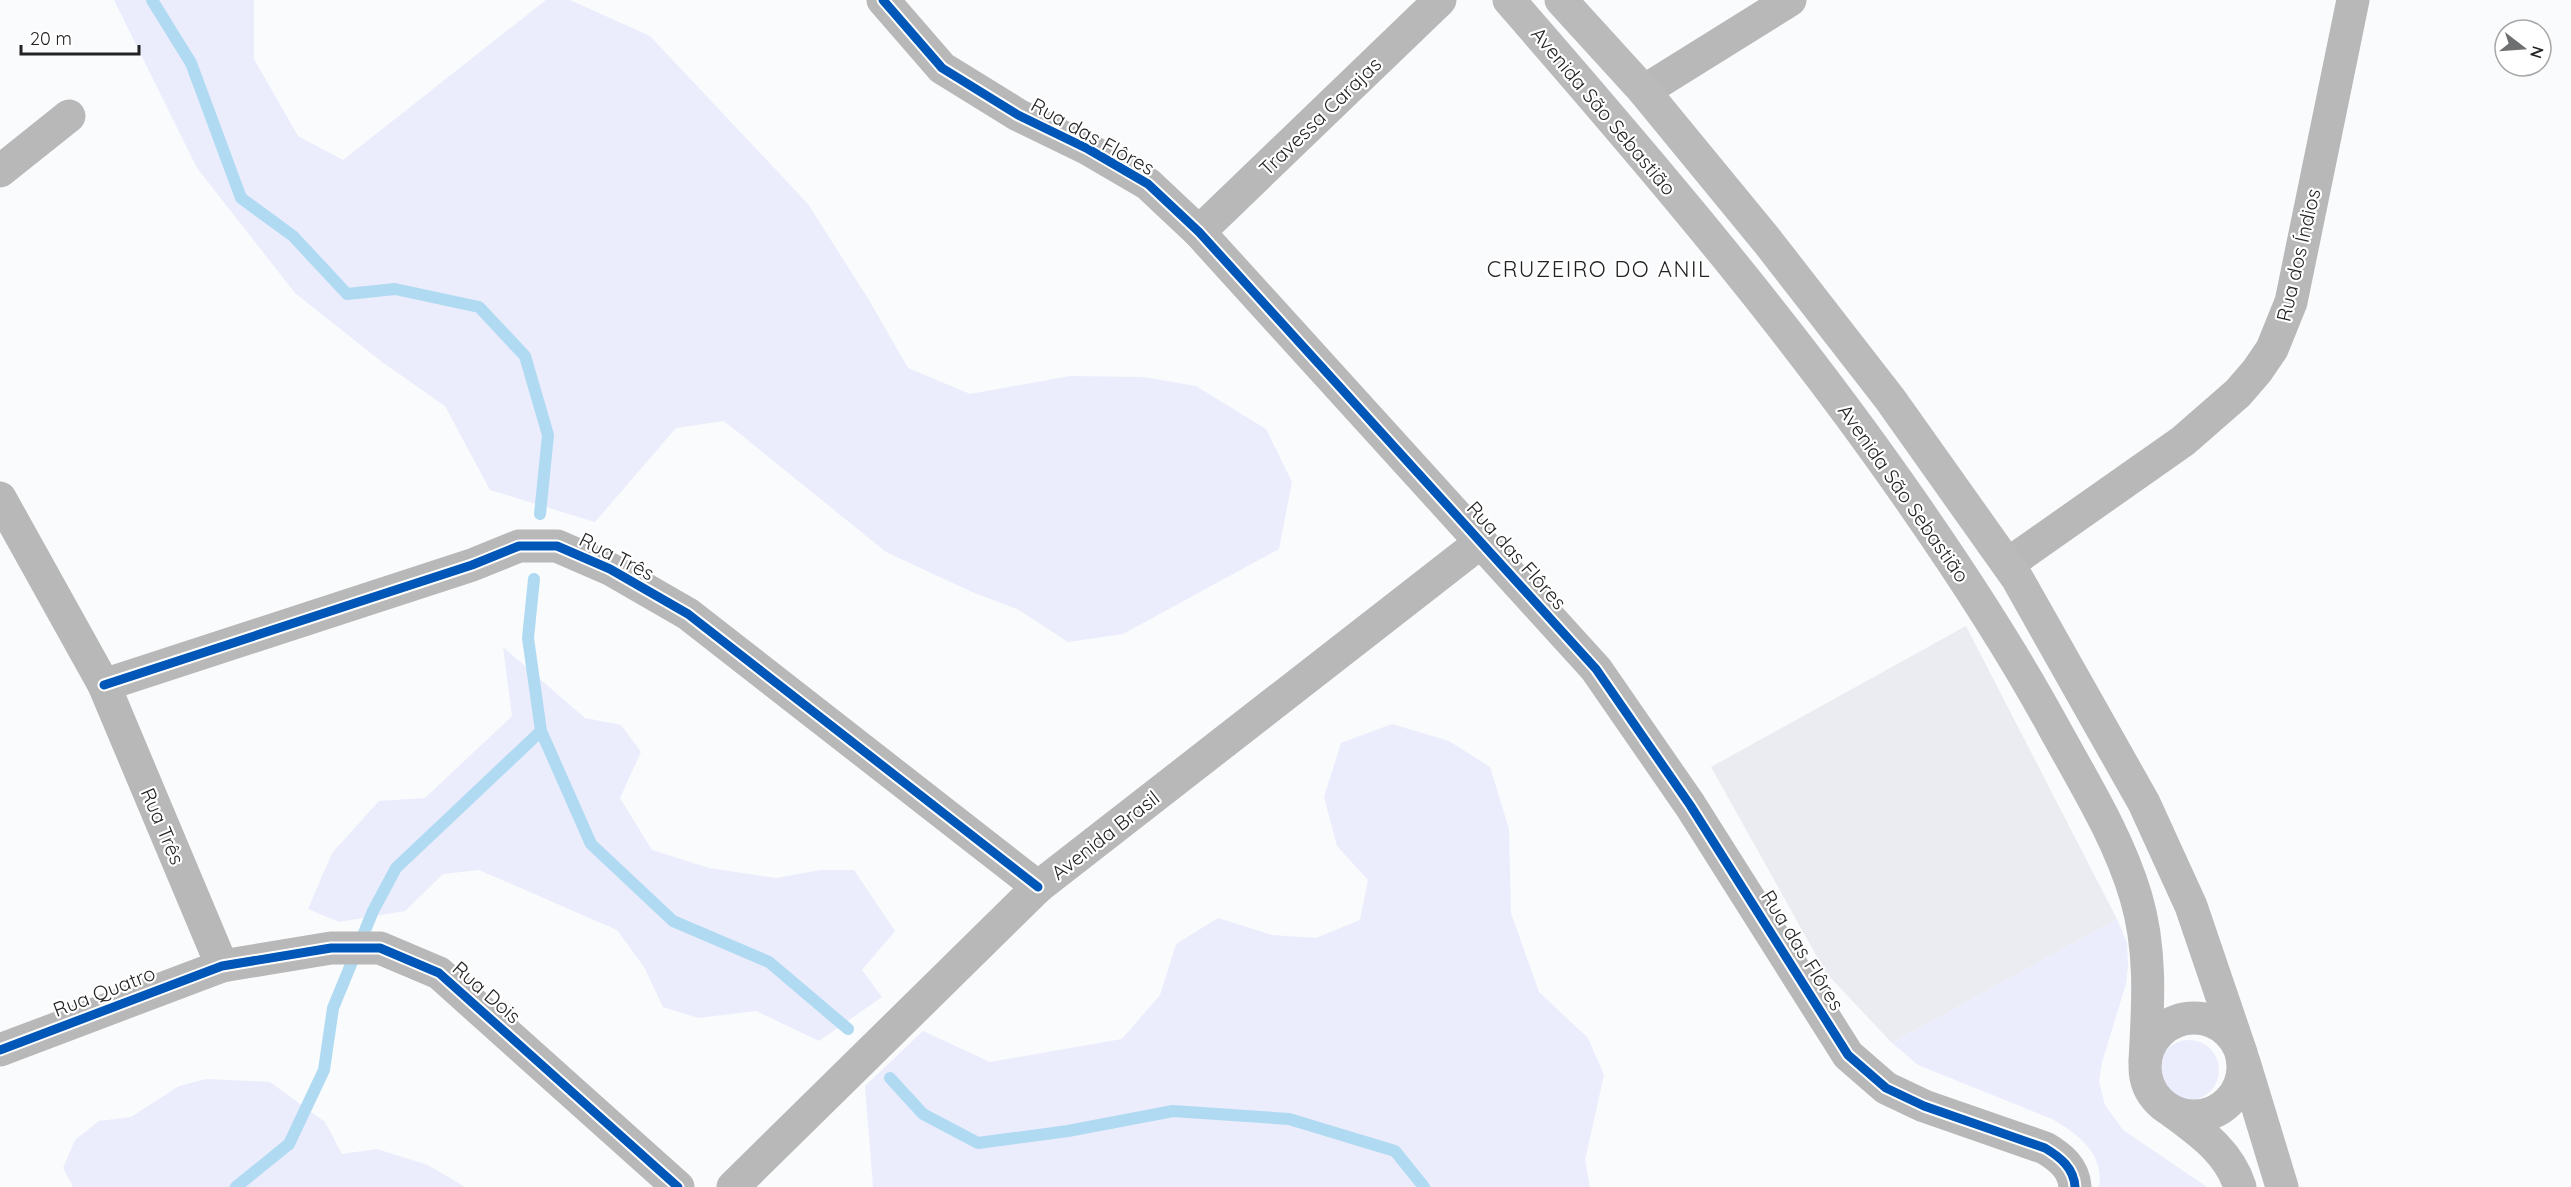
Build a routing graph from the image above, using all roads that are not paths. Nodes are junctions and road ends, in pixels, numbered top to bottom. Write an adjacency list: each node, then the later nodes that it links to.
1 (883, 0): 10 (street, Rua das Flôres)
2 (1440, 0): 10 (street, Travessa Carajas)
3 (1509, 0): 19 (main road, Avenida São Sebastião)
4 (1561, 0): 7 (main road, Avenida São Sebastião)
5 (1790, 0): 7 (street)
6 (2353, 0): 13 (street, Rua dos Índios)
7 (1644, 91): 13 (main road, Avenida São Sebastião)
8 (69, 116): 9 (street)
9 (0, 171)
10 (1199, 232): 12 (street, Rua das Flôres)
11 (0, 498): 14 (street, Rua Três)
12 (1481, 542): 15 (street, Avenida Brasil); 21 (street, Rua das Flôres)
13 (2008, 564): 18 (main road, Avenida São Sebastião)
14 (104, 685): 15 (street, Rua Três); 16 (street, Rua Três)
15 (1038, 887): 23 (street, Avenida Brasil)
16 (222, 966): 17 (street, Rua Quatro); 22 (street, Rua Dois)
17 (0, 1050)
18 (2240, 1050): 19 (main road); 20 (main road); 25 (main road, Avenida São Sebastião)
19 (2145, 1061): 20 (main road)
20 (2173, 1112): 24 (main road)
21 (2071, 1177)
22 (678, 1187)
23 (733, 1187)
24 (2240, 1187)
25 (2282, 1187)

